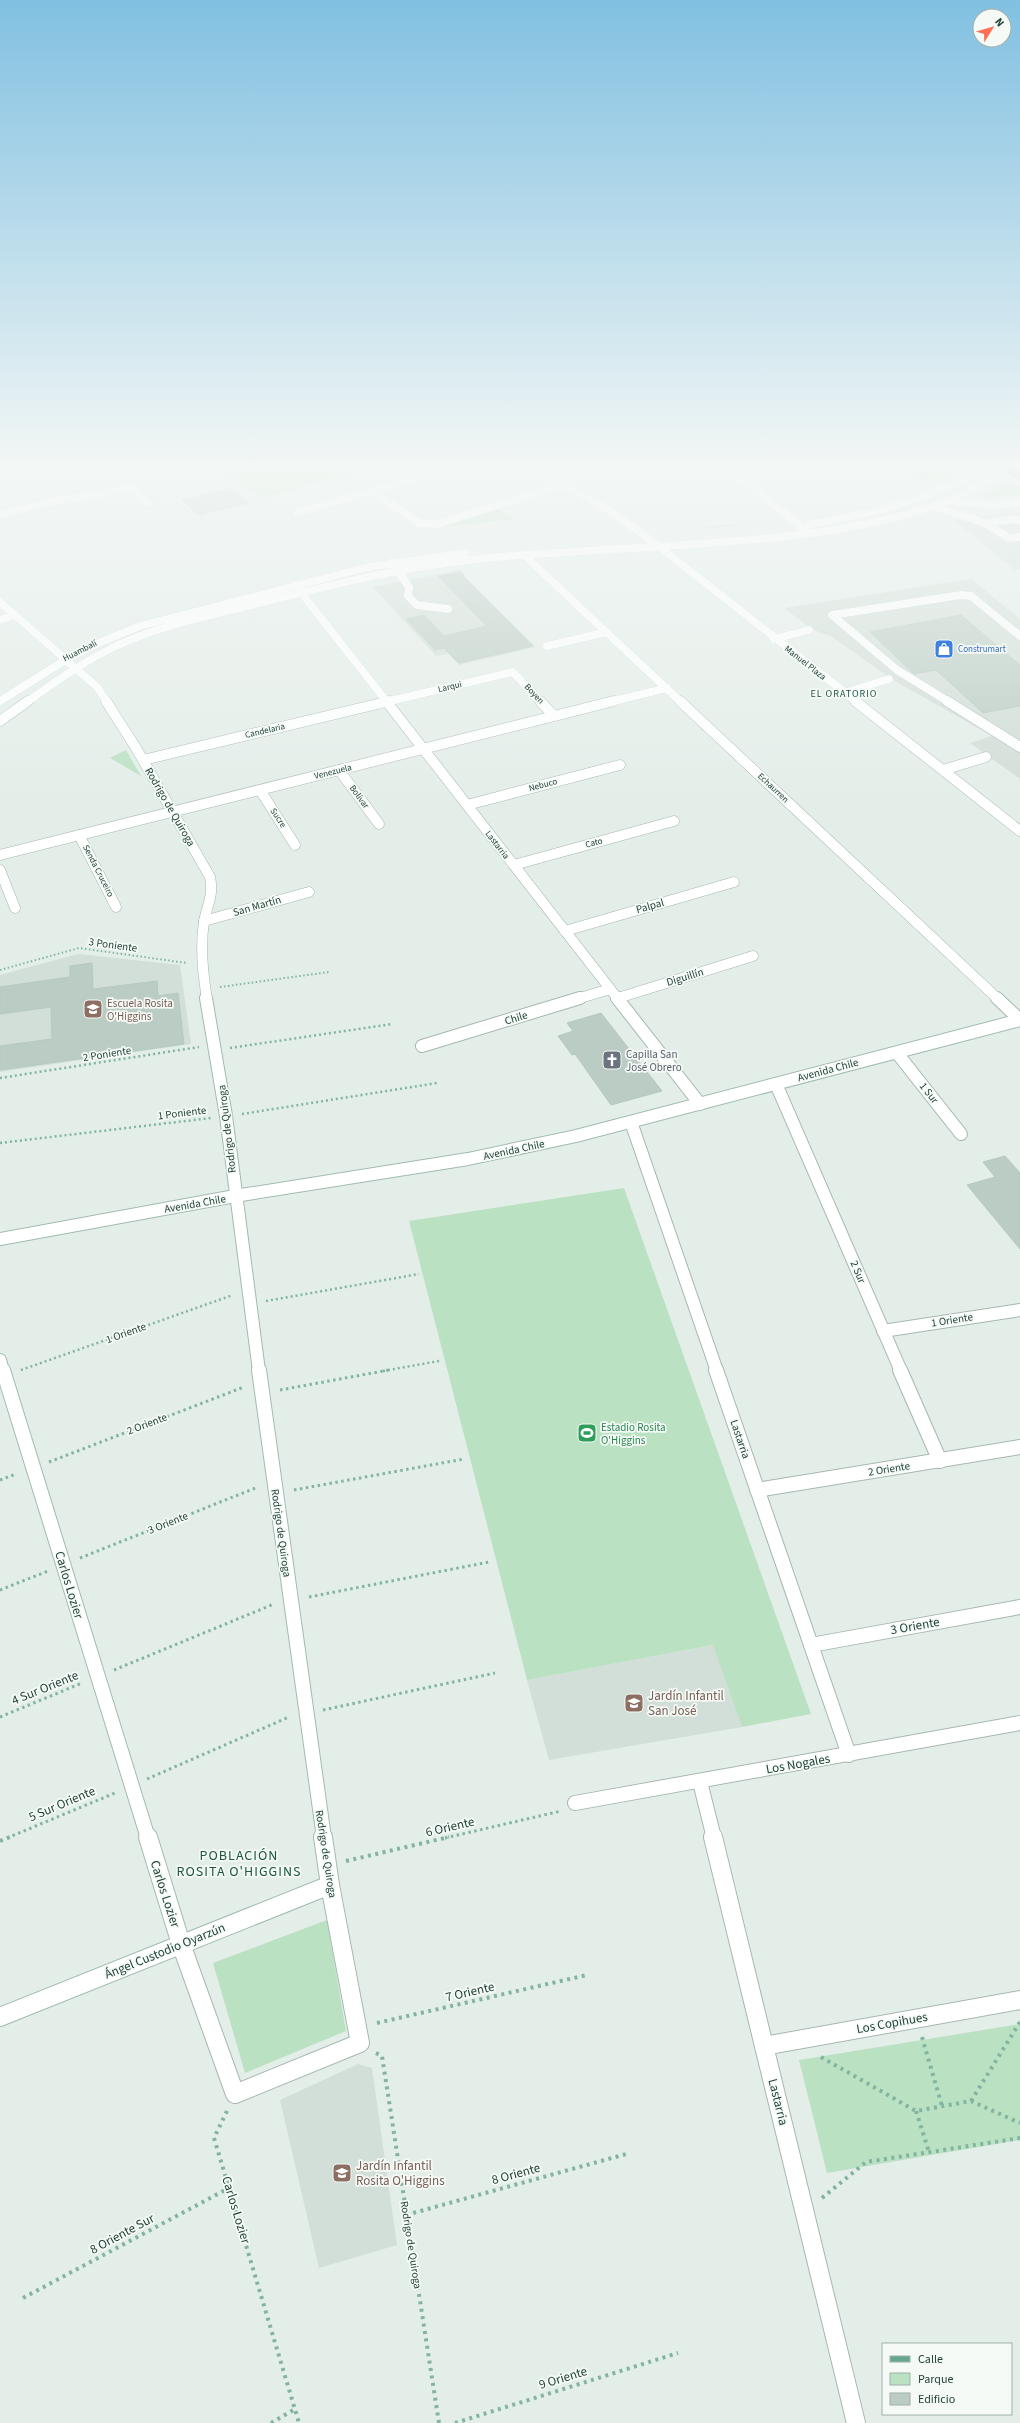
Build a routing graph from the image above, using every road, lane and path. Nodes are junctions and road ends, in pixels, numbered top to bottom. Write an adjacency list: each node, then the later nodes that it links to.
1 (324, 578): 6 (street, Huambalí)
2 (362, 578): 7 (street, Huambalí)
3 (403, 578): 9 (street)
4 (550, 578): 13 (street, Echaurren)
5 (699, 578): 15 (street, Manuel Plaza)
6 (295, 585): 7 (street, Lastarria); 17 (street, Huambalí)
7 (301, 592): 18 (street, Huambalí); 24 (street, Lastarria)
8 (0, 602): 10 (street, Rodrigo de Quiroga)
9 (448, 609)
10 (15, 615): 11 (street); 17 (street, Rodrigo de Quiroga)
11 (0, 620)
12 (810, 630): 15 (street)
13 (607, 632): 16 (street); 21 (street, Echaurren)
14 (1020, 636): 27 (street)
15 (774, 639): 22 (street, Manuel Plaza)
16 (547, 646)
17 (66, 658): 18 (street, Rodrigo de Quiroga); 23 (street, Huambalí)
18 (77, 668): 26 (street, Huambalí); 30 (street, Rodrigo de Quiroga)
19 (513, 672): 24 (street, Larqui); 25 (street, Boyen)
20 (889, 679): 22 (street)
21 (667, 688): 25 (street, Venezuela); 58 (street, Echaurren)
22 (844, 693): 33 (street, Manuel Plaza)
23 (0, 701)
24 (386, 702): 28 (street, Lastarria); 30 (street, Candelaria)
25 (554, 716): 28 (street, Venezuela)
26 (0, 721)
27 (1020, 747)
28 (423, 749): 32 (street, Venezuela); 35 (street, Lastarria)
29 (986, 757): 33 (street)
30 (143, 760): 36 (street, Rodrigo de Quiroga)
31 (620, 765): 35 (street, Nebuco)
32 (339, 770): 34 (street, Venezuela); 38 (street, Bolívar)
33 (943, 770): 39 (street, Manuel Plaza)
34 (260, 790): 36 (street, Venezuela); 41 (street, Sucre)
35 (467, 805): 43 (street, Lastarria)
36 (173, 812): 40 (street, Venezuela); 49 (street, Rodrigo de Quiroga)
37 (674, 821): 43 (street, Cato)
38 (378, 824)
39 (1020, 831)
40 (79, 835): 42 (street, Venezuela); 47 (street, Senda Cruceiro)
41 (295, 845)
42 (0, 855)
43 (514, 865): 50 (street, Lastarria)
44 (0, 870): 48 (street)
45 (734, 882): 50 (street, Palpal)
46 (309, 892): 49 (street, San Martín)
47 (116, 907)
48 (15, 908)
49 (204, 921): 52 (street, Rodrigo de Quiroga)
50 (565, 931): 56 (street, Lastarria)
51 (753, 956): 57 (street, Diguillín)
52 (203, 966): 53 (path, 3 Poniente); 55 (street, Rodrigo de Quiroga)
53 (0, 970)
54 (329, 972): 55 (path)
55 (205, 989): 61 (street, Rodrigo de Quiroga)
56 (610, 989): 57 (street, Lastarria); 60 (street, Chile)
57 (618, 998): 66 (street, Lastarria)
58 (1020, 1020): 62 (street, Avenida Chile)
59 (392, 1024): 61 (path, 2 Poniente)
60 (422, 1046)
61 (216, 1048): 63 (path, 2 Poniente); 67 (street, Rodrigo de Quiroga)
62 (897, 1053): 65 (street, Avenida Chile); 69 (street, 1 Sur)
63 (0, 1078)
64 (437, 1083): 67 (path, 1 Poniente)
65 (776, 1084): 66 (street, Avenida Chile); 76 (street, 2 Sur)
66 (700, 1104): 68 (street, Avenida Chile)
67 (226, 1116): 70 (path, 1 Poniente); 71 (street, Rodrigo de Quiroga)
68 (631, 1122): 71 (street, Avenida Chile); 86 (street, Lastarria)
69 (961, 1134)
70 (0, 1143)
71 (235, 1196): 72 (street, Avenida Chile); 74 (street, Rodrigo de Quiroga)
72 (0, 1239)
73 (419, 1274): 74 (path, 1 Oriente)
74 (249, 1297): 79 (path, 1 Oriente); 80 (street, Rodrigo de Quiroga)
75 (1020, 1310): 76 (street, 1 Oriente)
76 (883, 1331): 83 (street, 2 Sur)
77 (0, 1360): 79 (street, Carlos Lozier)
78 (439, 1361): 80 (path, 2 Oriente)
79 (5, 1376): 84 (street, Carlos Lozier)
80 (261, 1387): 84 (path, 2 Oriente); 85 (street, Rodrigo de Quiroga)
81 (1020, 1447): 83 (street, 2 Oriente)
82 (464, 1459): 85 (path, 3 Oriente)
83 (940, 1461): 86 (street, 2 Oriente)
84 (33, 1468): 87 (street, Carlos Lozier)
85 (275, 1487): 87 (path, 3 Oriente); 99 (street, Rodrigo de Quiroga)
86 (757, 1490): 90 (street, Lastarria)
87 (63, 1565): 88 (path, 3 Oriente); 91 (street, Carlos Lozier)
88 (0, 1590)
89 (1020, 1607): 90 (street, 3 Oriente)
90 (811, 1645): 94 (street, Lastarria)
91 (98, 1677): 92 (path, 4 Sur Oriente); 96 (street, Carlos Lozier)
92 (0, 1717)
93 (1020, 1723): 94 (street, Los Nogales)
94 (848, 1755): 95 (street, Los Nogales)
95 (700, 1782): 97 (street, Los Nogales); 109 (street, Lastarria)
96 (131, 1786): 98 (path, 5 Sur Oriente); 101 (street, Carlos Lozier)
97 (575, 1803): 99 (path, 6 Oriente)
98 (0, 1841)
99 (326, 1865): 100 (street, Rodrigo de Quiroga)
100 (330, 1885): 101 (street, Ángel Custodio Oyarzún); 107 (street, Rodrigo de Quiroga)
101 (181, 1944): 104 (street, Ángel Custodio Oyarzún); 110 (street, Carlos Lozier)
102 (587, 1975): 107 (path, 7 Oriente)
103 (1020, 2000): 105 (street, Los Copihues)
104 (0, 2017)
105 (917, 2019): 108 (street, Los Copihues); 112 (path)
106 (1020, 2022): 111 (path)
107 (359, 2035): 110 (street); 120 (path, Rodrigo de Quiroga)
108 (793, 2041): 109 (street, Los Copihues); 113 (path)
109 (764, 2046): 119 (street, Lastarria)
110 (235, 2094): 118 (path, Carlos Lozier)
111 (971, 2101): 112 (path); 114 (path)
112 (942, 2106): 113 (path)
113 (916, 2111): 116 (path)
114 (1020, 2123)
115 (1020, 2138): 116 (path)
116 (929, 2152): 119 (path)
117 (630, 2153): 120 (path, 8 Oriente)
118 (229, 2188): 121 (path, 8 Oriente Sur); 123 (path, Carlos Lozier)
119 (804, 2208): 128 (street, Lastarria)
120 (406, 2215): 126 (path, Rodrigo de Quiroga)
121 (23, 2298)
122 (678, 2353): 127 (path, 9 Oriente)
123 (295, 2409): 124 (path); 125 (path, Carlos Lozier)
124 (270, 2423)
125 (299, 2423)
126 (439, 2423)
127 (455, 2423)
128 (856, 2423)

